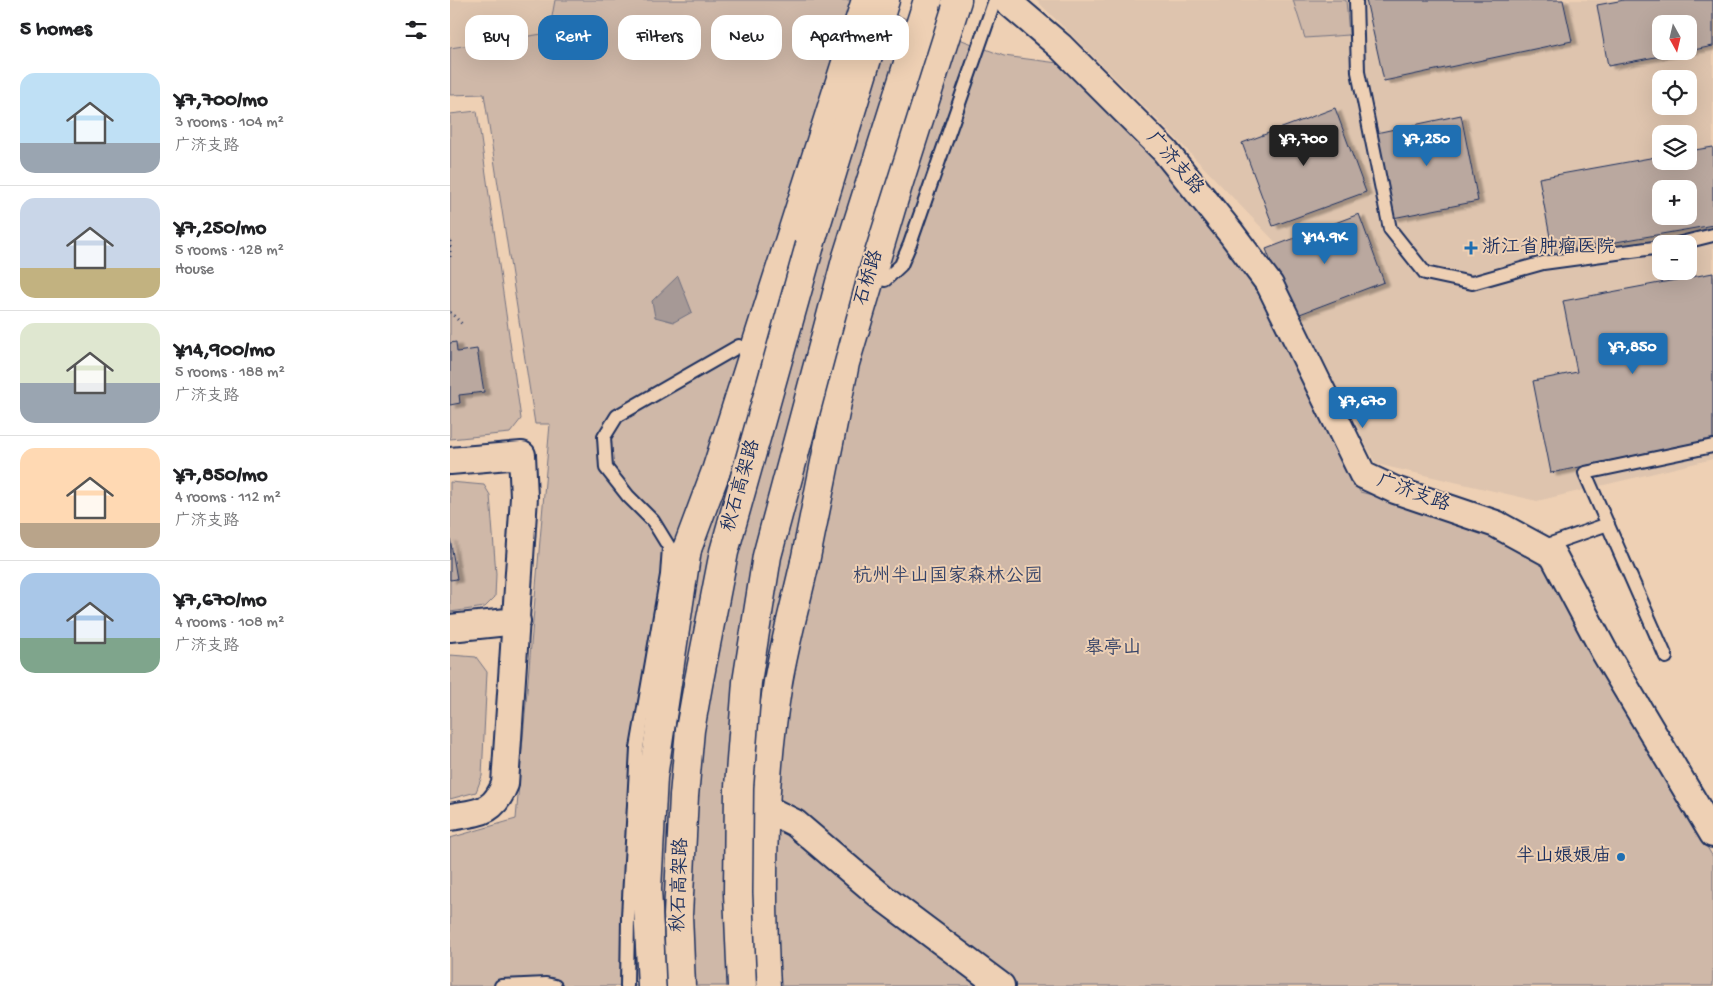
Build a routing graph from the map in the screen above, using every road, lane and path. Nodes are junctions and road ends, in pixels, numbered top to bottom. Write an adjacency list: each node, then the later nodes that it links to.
1 (866, 0): 30 (main road)
2 (886, 0): 31 (main road, 秋石高架路, bridge)
3 (928, 0): 32 (main road, bridge)
4 (958, 0): 24 (main road, 石桥路)
5 (995, 0): 13 (lane)
6 (1006, 0): 20 (street, 广济支路)
7 (1356, 0): 11 (lane)
8 (1713, 235): 9 (lane)
9 (1697, 239)
10 (450, 241): 12 (path)
11 (1652, 248)
12 (450, 259)
13 (885, 280)
14 (450, 312): 15 (path)
15 (463, 325)
16 (739, 346): 29 (lane)
17 (1713, 446): 19 (lane)
18 (450, 461): 21 (street)
19 (1608, 524): 20 (lane); 23 (lane)
20 (1541, 548): 26 (street, 广济支路)
21 (517, 621): 22 (street); 25 (street)
22 (450, 628)
23 (1666, 657)
24 (765, 808): 33 (main road, 石桥路); 34 (street)
25 (450, 817)
26 (1709, 819)
27 (501, 986): 28 (lane)
28 (556, 986)
29 (627, 986)
30 (652, 986)
31 (681, 986)
32 (742, 986)
33 (766, 986)
34 (1001, 986)

